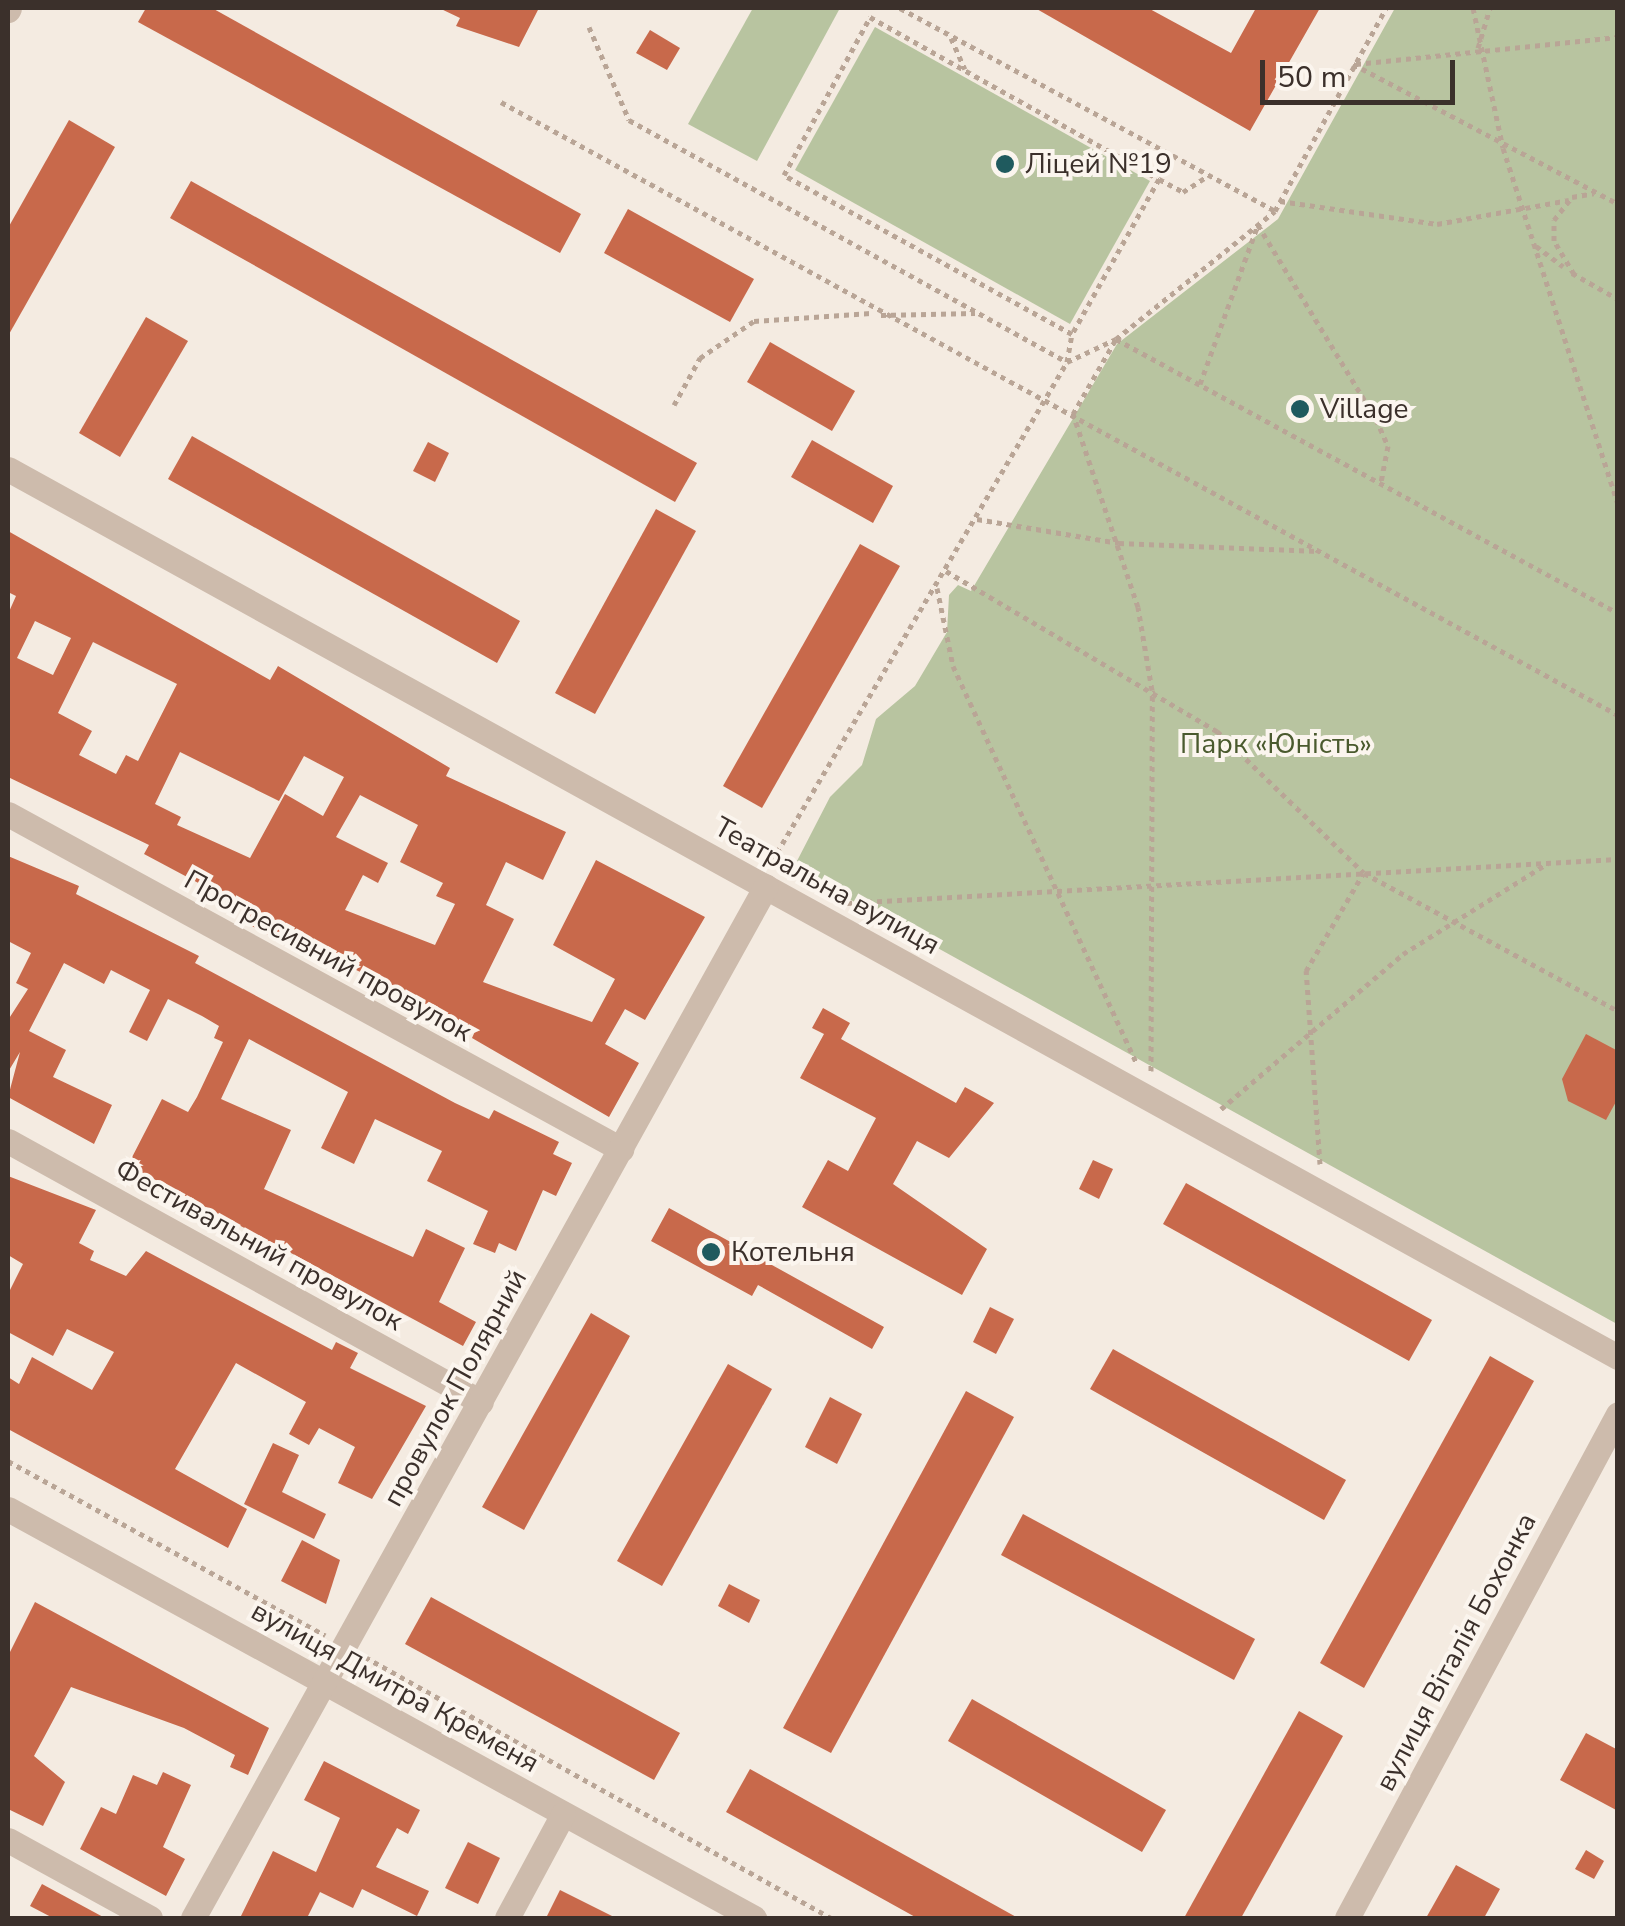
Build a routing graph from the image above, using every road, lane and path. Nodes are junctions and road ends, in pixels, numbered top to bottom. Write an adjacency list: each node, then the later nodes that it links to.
1 (900, 8): 6 (path)
2 (1386, 8): 9 (path)
3 (1473, 8): 8 (path)
4 (1490, 8): 8 (path)
5 (589, 27): 25 (path)
6 (950, 34): 10 (path); 13 (path)
7 (1618, 37): 8 (path)
8 (1478, 51): 9 (path); 12 (path)
9 (1354, 64): 12 (path); 17 (path)
10 (966, 72): 14 (path); 27 (path)
11 (502, 102): 26 (path)
12 (1503, 148): 15 (path); 20 (path)
13 (1208, 175): 14 (path); 19 (path)
14 (1159, 179): 27 (path)
15 (1595, 192): 16 (path); 18 (path)
16 (1569, 200): 20 (path); 23 (path)
17 (1280, 201): 19 (path); 20 (path)
18 (1618, 204)
19 (1275, 211): 21 (path)
20 (1523, 211): 22 (path)
21 (1258, 225): 28 (path); 30 (path); 35 (path)
22 (1534, 245): 23 (path); 36 (path)
23 (1574, 274): 24 (path)
24 (1618, 298)
25 (978, 313): 26 (path); 29 (path)
26 (881, 316): 31 (path); 32 (path)
27 (1072, 334): 29 (path)
28 (1116, 338): 29 (path); 30 (path); 33 (path)
29 (1067, 362): 31 (path)
30 (1200, 384): 35 (path)
31 (1042, 404): 33 (path); 37 (path)
32 (674, 405)
33 (1073, 414): 38 (path); 39 (path)
34 (8, 470): 49 (street, Театральна вулиця)
35 (1380, 483): 42 (path)
36 (1618, 504)
37 (976, 519): 38 (path); 40 (path)
38 (1118, 543): 39 (path); 43 (path)
39 (1321, 551): 44 (path)
40 (946, 572): 41 (path); 43 (path)
41 (937, 586): 49 (path); 51 (path)
42 (1618, 612)
43 (1152, 690): 48 (path); 50 (path)
44 (1618, 715)
45 (8, 814): 60 (street, Прогресивний провулок)
46 (1618, 859): 47 (path)
47 (1550, 862): 48 (path); 53 (path)
48 (1364, 873): 50 (path); 53 (path); 55 (path)
49 (768, 875): 52 (street, Театральна вулиця); 60 (street, провулок Полярний)
50 (1146, 885): 51 (path); 57 (path)
51 (1064, 890): 52 (path); 56 (path)
52 (817, 914): 62 (street, Театральна вулиця)
53 (1454, 922): 54 (path); 55 (path)
54 (1618, 1011)
55 (1304, 1042): 58 (path); 61 (path)
56 (1136, 1062)
57 (1151, 1071)
58 (1221, 1109)
59 (8, 1141): 63 (street, Фестивальний провулок)
60 (620, 1149): 63 (street, провулок Полярний)
61 (1320, 1164)
62 (1618, 1356)
63 (481, 1402): 67 (street, провулок Полярний)
64 (1618, 1414): 76 (street, вулиця Віталія Бохонка)
65 (8, 1461): 67 (path)
66 (8, 1510): 68 (street, вулиця Дмитра Кременя)
67 (346, 1647): 68 (street, провулок Полярний); 75 (path)
68 (326, 1683): 69 (street, вулиця Дмитра Кременя); 72 (street, провулок Полярний)
69 (564, 1814): 73 (street); 74 (street, вулиця Дмитра Кременя)
70 (8, 1840): 71 (street)
71 (150, 1918)
72 (194, 1918)
73 (506, 1918)
74 (754, 1918)
75 (831, 1918)
76 (1346, 1918)

